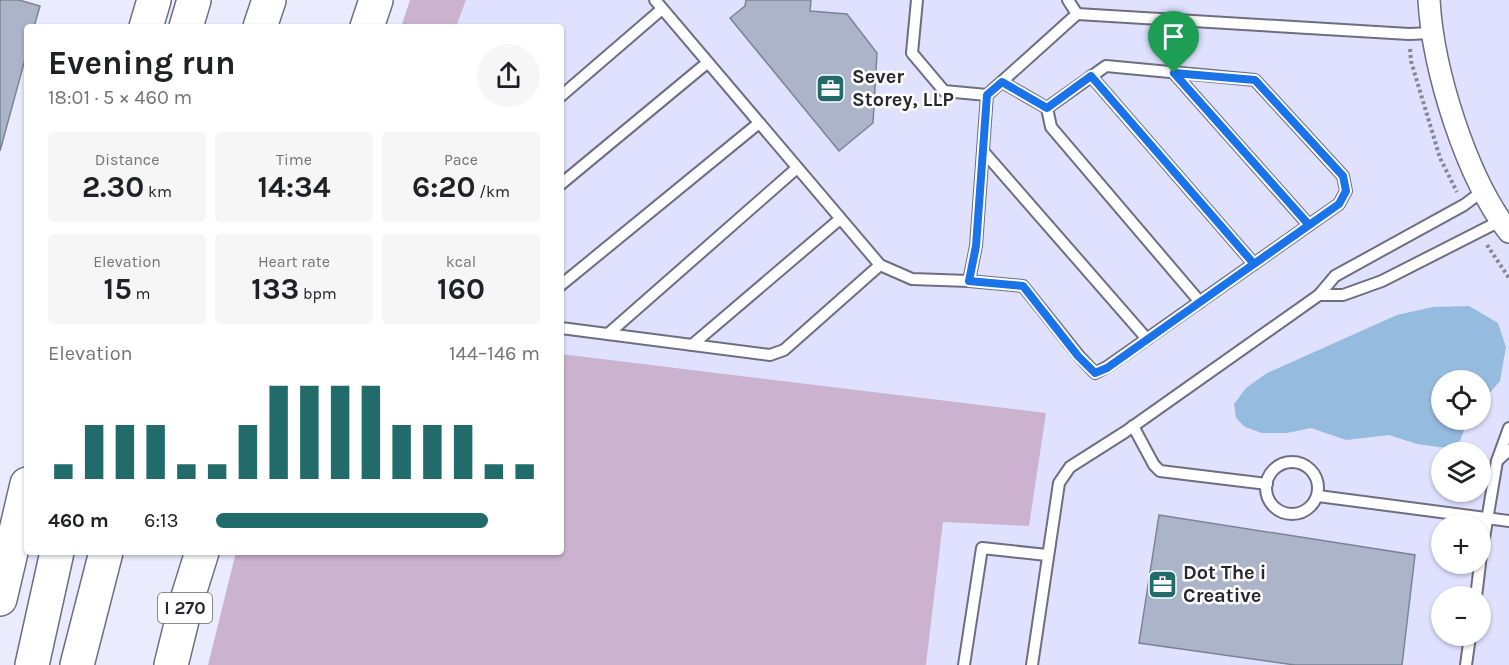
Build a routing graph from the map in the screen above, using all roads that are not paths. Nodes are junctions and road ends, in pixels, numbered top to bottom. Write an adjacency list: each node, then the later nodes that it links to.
1 (154, 0): 10 (highway)
2 (194, 0): 11 (highway)
3 (268, 0): 12 (highway)
4 (376, 0): 13 (highway)
5 (917, 0): 20 (lane)
6 (1068, 0): 9 (lane)
7 (1429, 0): 14 (street)
8 (659, 5): 15 (lane); 19 (lane)
9 (1077, 14): 14 (lane); 18 (lane)
10 (147, 24)
11 (187, 24)
12 (261, 24)
13 (368, 24)
14 (1433, 33): 26 (street)
15 (707, 63): 22 (lane); 25 (lane)
16 (1174, 73): 17 (lane); 28 (lane); 28 (lane)
17 (1091, 76): 21 (lane); 30 (lane)
18 (1002, 82): 20 (lane); 21 (lane)
19 (564, 93)
20 (987, 95): 23 (lane)
21 (1047, 108): 35 (lane)
22 (759, 123): 24 (lane); 33 (lane)
23 (983, 152): 32 (lane); 38 (lane)
24 (797, 168): 27 (lane); 37 (lane)
25 (564, 182)
26 (1484, 190): 29 (street); 34 (lane)
27 (840, 219): 31 (lane); 39 (lane)
28 (1309, 225): 30 (lane)
29 (1504, 226): 34 (lane)
30 (1254, 264): 35 (lane)
31 (880, 265): 32 (lane); 39 (lane)
32 (969, 281): 38 (lane)
33 (564, 283)
34 (1319, 295): 40 (lane)
35 (1200, 302): 38 (lane)
36 (564, 328): 37 (lane)
37 (608, 334): 39 (lane)
38 (1147, 339)
39 (692, 345)
40 (1132, 426): 44 (lane); 54 (lane)
41 (1509, 428): 43 (lane)
42 (1509, 450): 43 (lane)
43 (1497, 461): 48 (lane)
44 (1267, 484): 45 (lane); 45 (lane)
45 (1318, 496): 47 (lane)
46 (24, 497): 55 (highway)
47 (1456, 514)
48 (1488, 514)
49 (1491, 519): 50 (lane)
50 (1509, 521)
51 (56, 555): 57 (highway)
52 (105, 555): 58 (highway)
53 (201, 555): 59 (highway, I 270)
54 (1047, 555): 60 (lane); 61 (lane)
55 (0, 599)
56 (1469, 646): 62 (lane)
57 (32, 665)
58 (77, 665)
59 (171, 665)
60 (964, 665)
61 (1032, 665)
62 (1466, 665)

